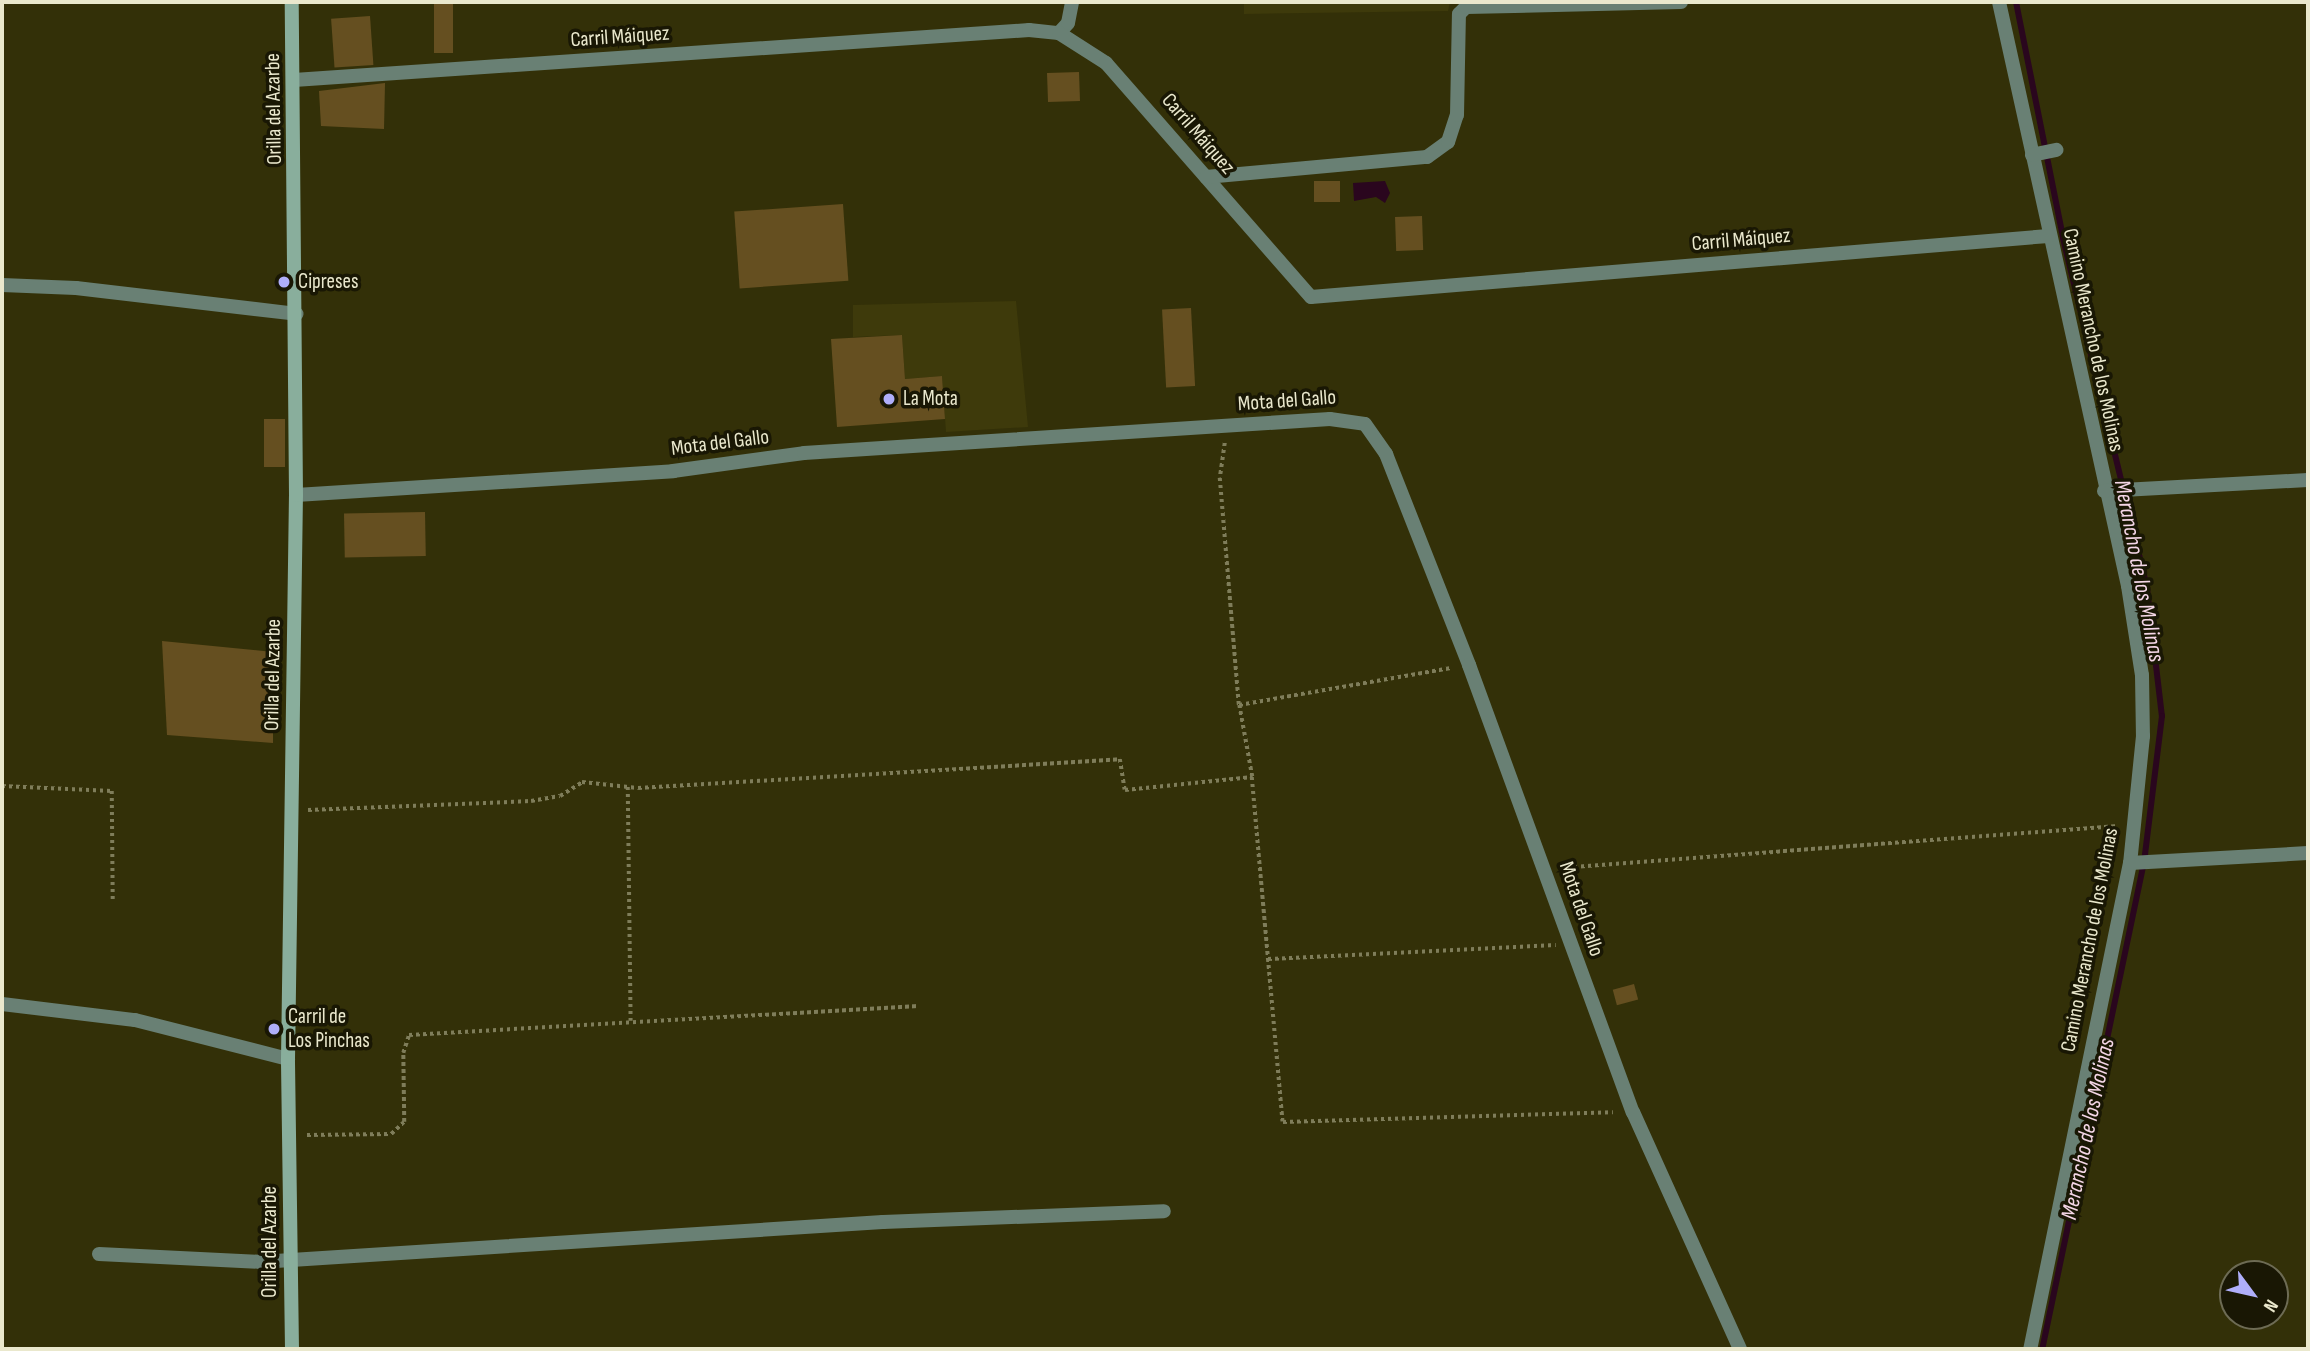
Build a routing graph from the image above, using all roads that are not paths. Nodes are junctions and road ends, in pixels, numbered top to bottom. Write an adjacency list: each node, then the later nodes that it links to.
1 (292, 2): 7 (main road, Orilla del Azarbe)
2 (1072, 2): 6 (street)
3 (1681, 2): 5 (street)
4 (1999, 2): 9 (street, Camino Merancho de los Molinas)
5 (1466, 4): 10 (street)
6 (1059, 33): 7 (street, Carril Máiquez); 10 (street, Carril Máiquez)
7 (294, 80): 13 (main road, Orilla del Azarbe)
8 (2056, 149): 9 (street)
9 (2036, 154): 11 (street, Camino Merancho de los Molinas)
10 (1206, 177): 11 (street, Carril Máiquez)
11 (2049, 236): 15 (street, Camino Merancho de los Molinas)
12 (2, 285): 13 (street)
13 (296, 314): 16 (main road, Orilla del Azarbe)
14 (2308, 480): 15 (street)
15 (2111, 490): 18 (street, Camino Merancho de los Molinas)
16 (296, 495): 20 (main road, Orilla del Azarbe); 25 (street, Mota del Gallo)
17 (2308, 853): 18 (street)
18 (2132, 863): 26 (street, Camino Merancho de los Molinas)
19 (2, 1004): 20 (street)
20 (288, 1059): 23 (main road, Orilla del Azarbe)
21 (1164, 1211): 23 (street)
22 (99, 1254): 23 (street)
23 (291, 1258): 24 (main road, Orilla del Azarbe)
24 (292, 1349)
25 (1740, 1349)
26 (2030, 1349)

